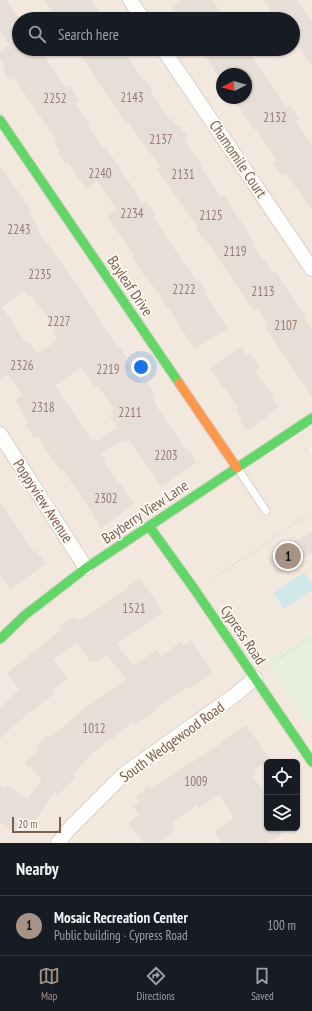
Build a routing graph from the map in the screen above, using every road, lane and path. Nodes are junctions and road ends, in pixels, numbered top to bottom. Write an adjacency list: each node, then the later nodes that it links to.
1 (130, 0): 2 (street)
2 (138, 12)
3 (168, 56): 5 (street, Chamomile Court)
4 (0, 120): 8 (street, Bayleaf Drive)
5 (312, 269)
6 (312, 418): 8 (street, Bayberry View Lane)
7 (0, 434): 12 (street, Poppyview Avenue)
8 (236, 468): 9 (lane); 11 (street, Bayberry View Lane)
9 (266, 511)
10 (312, 512): 13 (path)
11 (149, 526): 12 (street, Bayberry View Lane); 13 (street, Cypress Road)
12 (86, 568): 15 (street, Bayberry View Lane)
13 (195, 590): 16 (street, Cypress Road)
14 (312, 637): 16 (path)
15 (0, 639)
16 (254, 677): 17 (street, Cypress Road); 18 (street, South Wedgewood Road)
17 (312, 762)
18 (58, 843)

